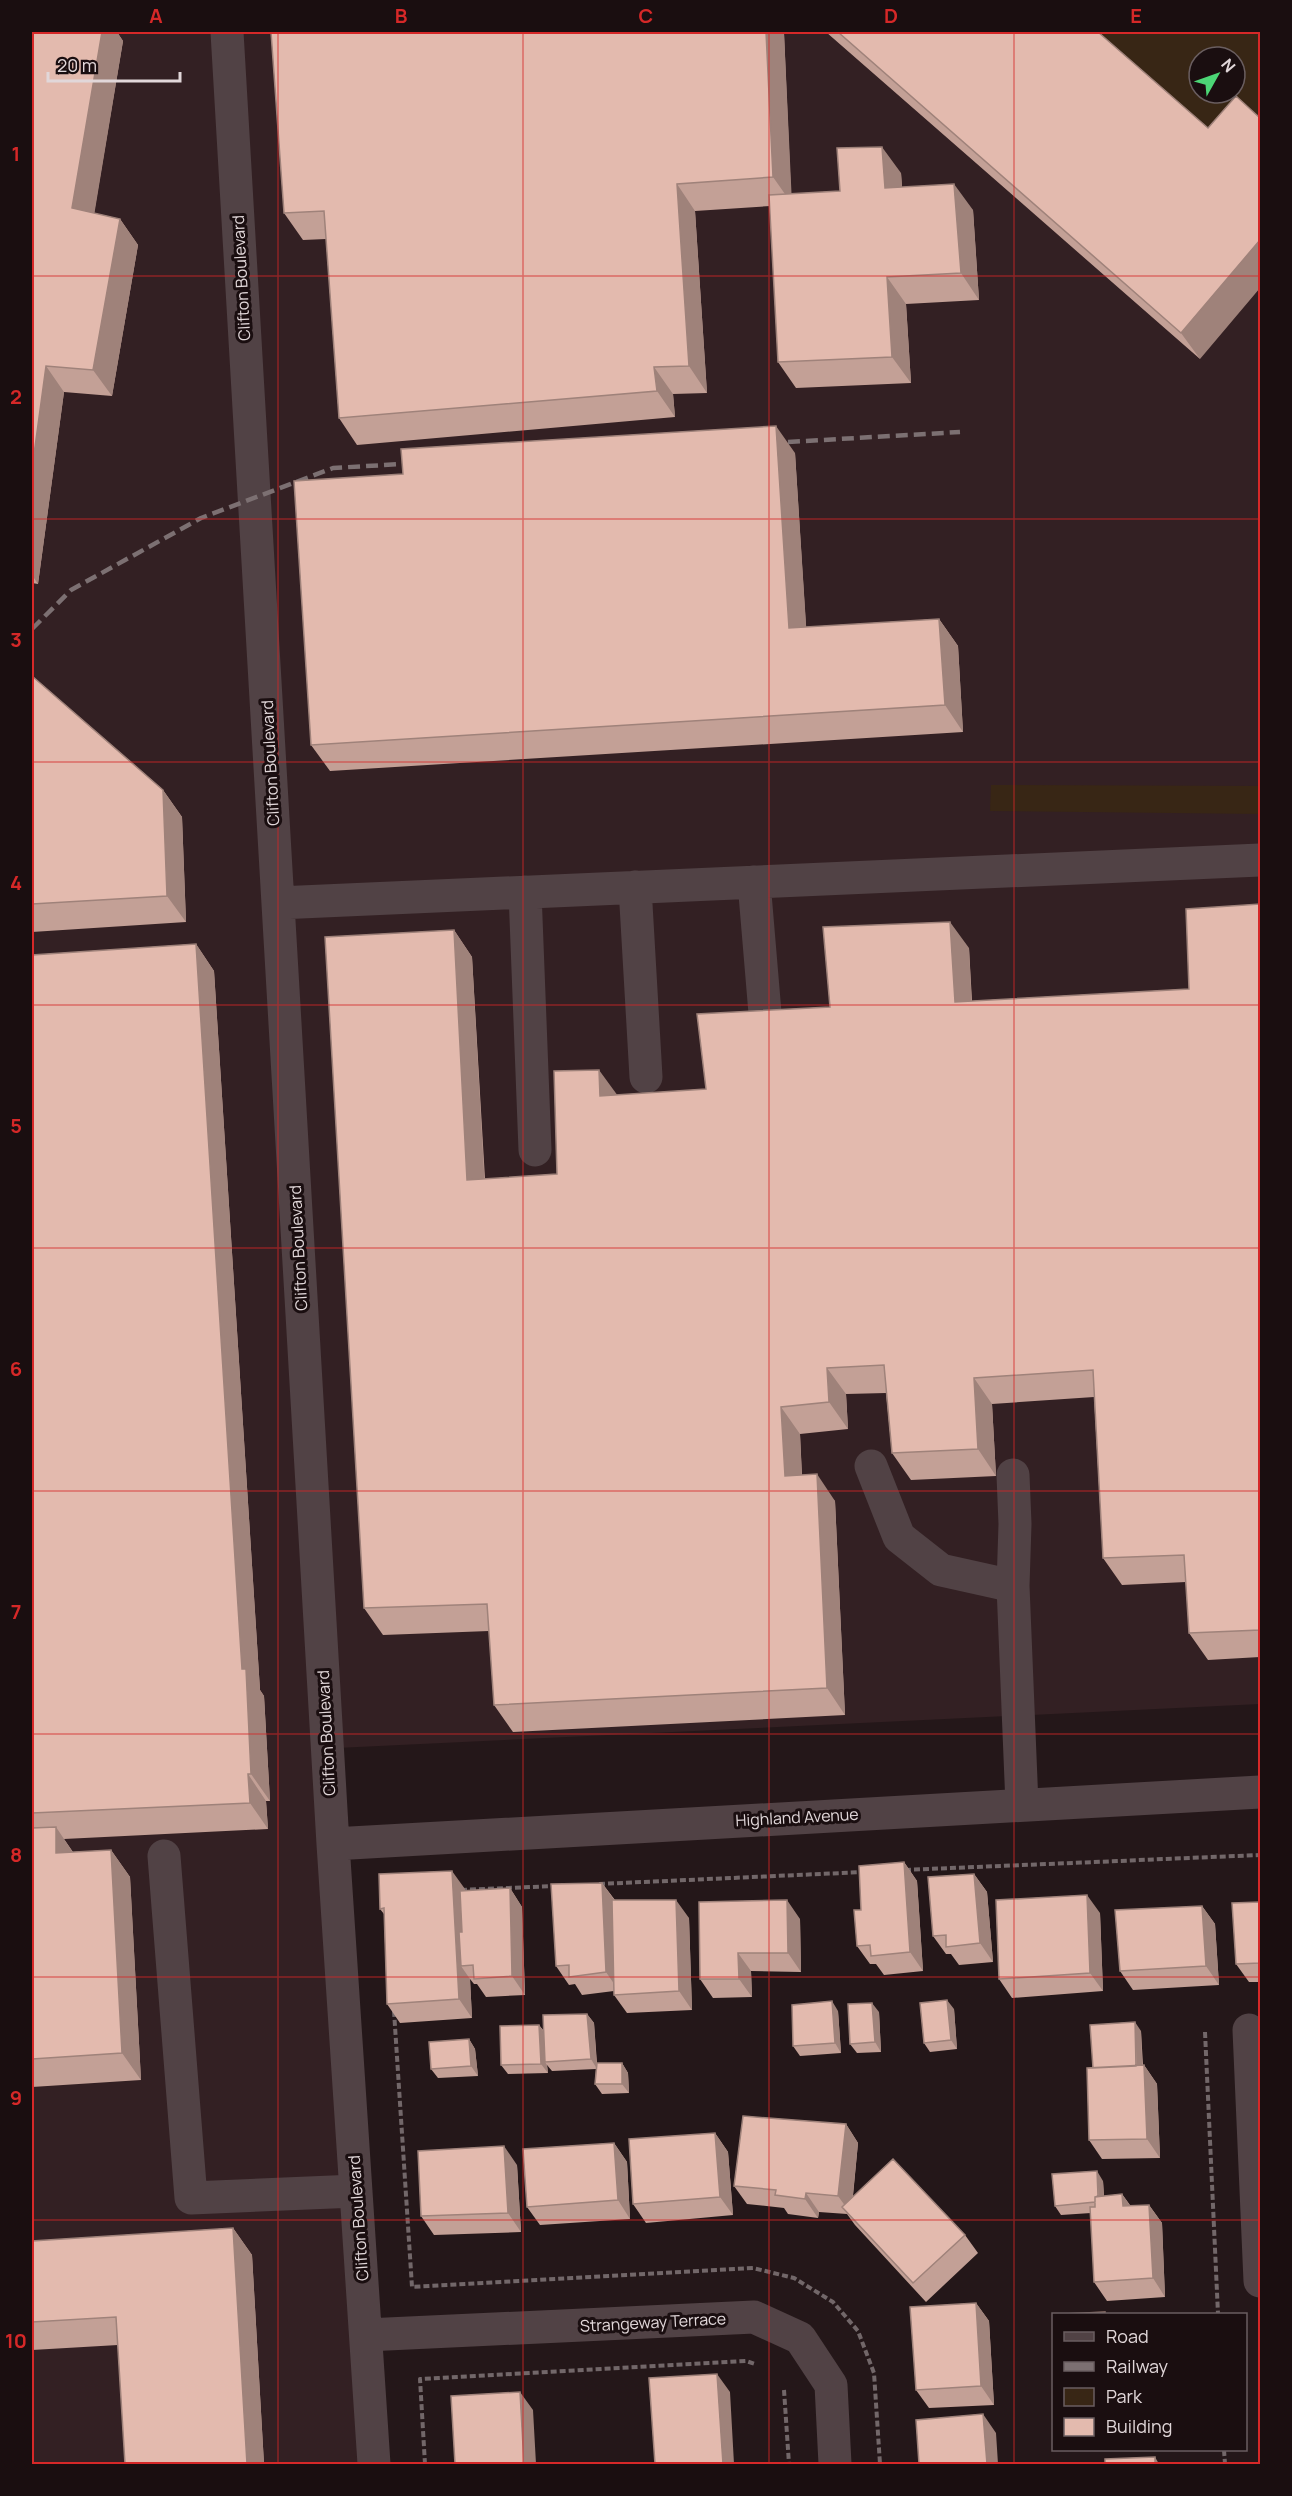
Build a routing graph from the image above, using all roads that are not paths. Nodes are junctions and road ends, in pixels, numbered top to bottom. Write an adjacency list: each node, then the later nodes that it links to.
1 (227, 32): 6 (street, Clifton Boulevard)
2 (1260, 860): 3 (street)
3 (754, 882): 4 (street); 7 (street)
4 (635, 888): 5 (street); 8 (street)
5 (525, 892): 6 (street); 9 (street)
6 (278, 903): 15 (street, Clifton Boulevard)
7 (765, 1013)
8 (646, 1077)
9 (535, 1150)
10 (872, 1466): 12 (street)
11 (1013, 1475): 12 (street)
12 (1013, 1586): 14 (street)
13 (1260, 1792): 14 (street, Highland Avenue)
14 (1022, 1805): 15 (street, Highland Avenue)
15 (333, 1844): 18 (street, Clifton Boulevard)
16 (164, 1856): 18 (street)
17 (1249, 2030): 19 (street)
18 (356, 2191): 20 (street, Clifton Boulevard)
19 (1260, 2281)
20 (366, 2336): 21 (street, Clifton Boulevard); 22 (street, Strangeway Terrace)
21 (374, 2464)
22 (835, 2464)

